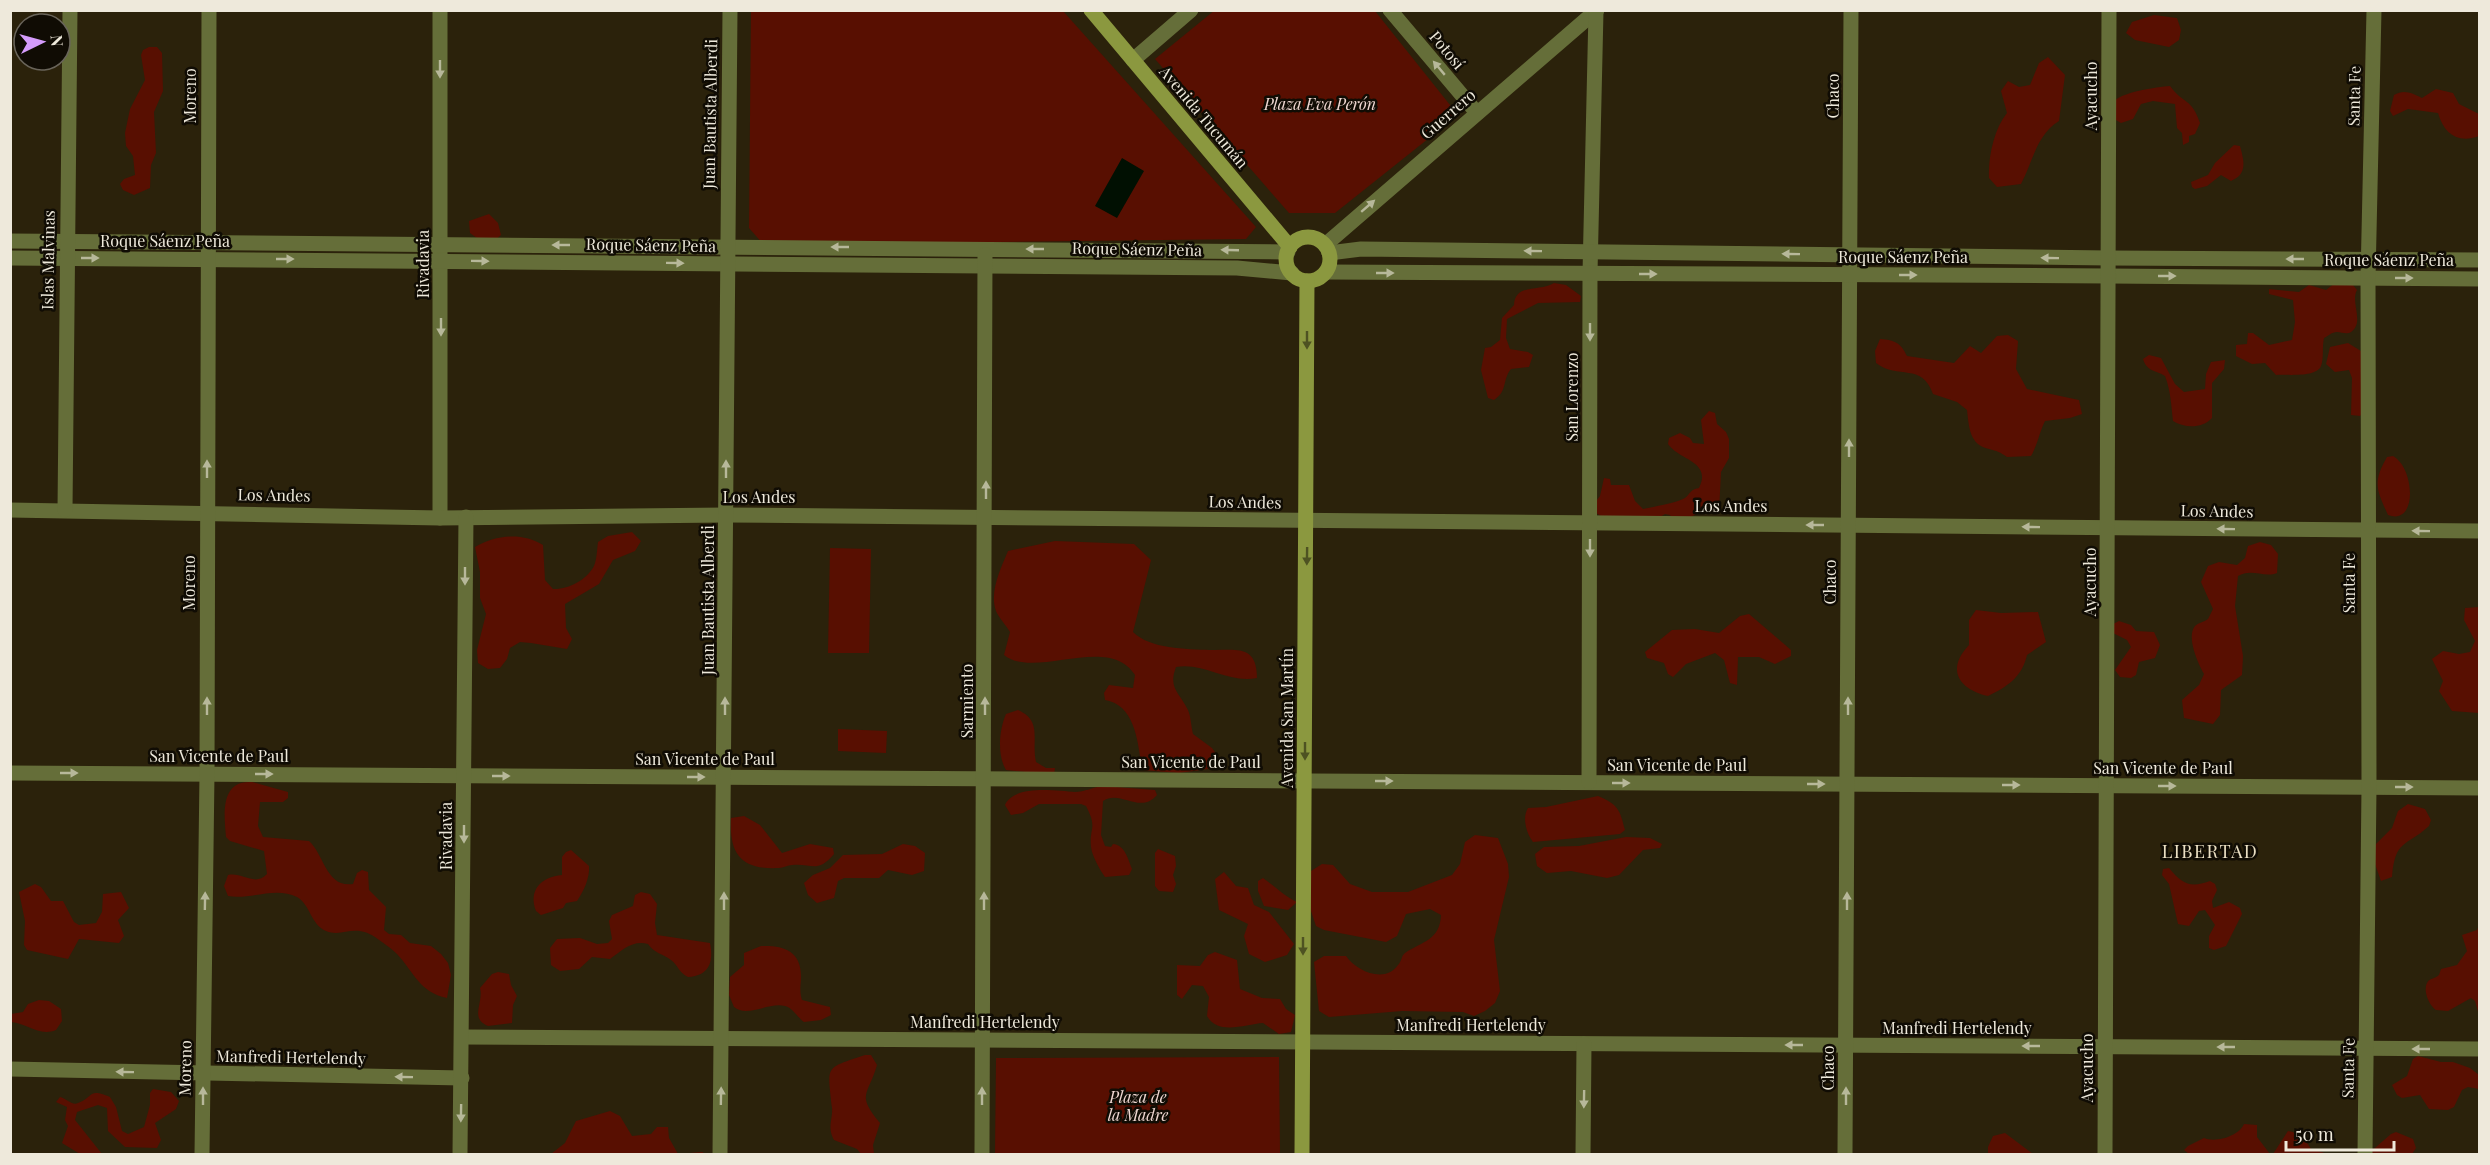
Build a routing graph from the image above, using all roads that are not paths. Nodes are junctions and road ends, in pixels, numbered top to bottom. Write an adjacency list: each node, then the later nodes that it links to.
1 (70, 10): 15 (street, Islas Malvinas)
2 (208, 10): 16 (street, Moreno)
3 (440, 10): 17 (street, Rivadavia, one-way to 17)
4 (730, 10): 18 (street, Juan Bautista Alberdi)
5 (1091, 10): 12 (main road, Avenida Tucumán)
6 (1191, 10): 12 (street)
7 (1390, 10): 13 (street, Potosí, one-way to 7)
8 (1851, 10): 23 (street, Chaco)
9 (2109, 10): 26 (street, Ayacucho)
10 (2374, 10): 28 (street, Santa Fe)
11 (1597, 11): 13 (street, Guerrero); 22 (street, San Lorenzo)
12 (1133, 60): 21 (main road, Avenida Tucumán)
13 (1477, 113): 20 (street, Guerrero, one-way to 13)
14 (10, 241): 15 (street, Roque Sáenz Peña)
15 (66, 241): 16 (street, Roque Sáenz Peña); 25 (street, Islas Malvinas)
16 (208, 242): 17 (street, Roque Sáenz Peña); 27 (street, Moreno)
17 (441, 244): 18 (street, Roque Sáenz Peña, one-way to 17); 30 (street, Rivadavia)
18 (727, 246): 19 (street, Roque Sáenz Peña, one-way to 18); 31 (street, Juan Bautista Alberdi)
19 (985, 248): 21 (street, Roque Sáenz Peña, one-way to 19); 32 (street, Sarmiento)
20 (1327, 249): 21 (main road); 22 (street, Roque Sáenz Peña, one-way to 20); 33 (main road)
21 (1289, 250): 34 (main road)
22 (1591, 252): 23 (street, Roque Sáenz Peña, one-way to 22); 35 (street, San Lorenzo)
23 (1850, 255): 26 (street, Roque Sáenz Peña, one-way to 23); 36 (street, Chaco)
24 (10, 258): 25 (street, Roque Sáenz Peña)
25 (66, 258): 27 (street, Roque Sáenz Peña, one-way to 27); 42 (street, Islas Malvinas)
26 (2109, 258): 28 (street, Roque Sáenz Peña, one-way to 26); 37 (street, Ayacucho)
27 (208, 259): 30 (street, Roque Sáenz Peña, one-way to 30); 43 (street, Moreno, one-way to 27)
28 (2370, 260): 29 (street, Roque Sáenz Peña); 38 (street, Santa Fe)
29 (2480, 260)
30 (441, 261): 31 (street, Roque Sáenz Peña, one-way to 31); 46 (street, Rivadavia, one-way to 46)
31 (727, 264): 32 (street, Roque Sáenz Peña); 44 (street, Juan Bautista Alberdi, one-way to 31)
32 (986, 265): 34 (street, Roque Sáenz Peña); 47 (street, Sarmiento, one-way to 32)
33 (1326, 272): 35 (street, Roque Sáenz Peña, one-way to 35); 40 (main road)
34 (1292, 273): 40 (main road)
35 (1590, 273): 36 (street, Roque Sáenz Peña, one-way to 36); 49 (street, San Lorenzo, one-way to 49)
36 (1850, 275): 37 (street, Roque Sáenz Peña, one-way to 37); 50 (street, Chaco, one-way to 36)
37 (2109, 276): 38 (street, Roque Sáenz Peña, one-way to 38); 51 (street, Ayacucho)
38 (2368, 278): 39 (street, Roque Sáenz Peña, one-way to 39); 52 (street, Santa Fe)
39 (2480, 279)
40 (1307, 281): 48 (main road, Avenida San Martín, one-way to 48)
41 (10, 510): 42 (street, Los Andes)
42 (65, 510): 43 (street, Los Andes)
43 (207, 512): 46 (street, Los Andes); 55 (street, Moreno, one-way to 43)
44 (726, 515): 45 (street, Los Andes); 47 (street, Los Andes); 57 (street, Juan Bautista Alberdi, one-way to 44)
45 (466, 517): 46 (street, Los Andes); 56 (street, Rivadavia, one-way to 56)
46 (440, 518)
47 (986, 518): 48 (street, Los Andes); 58 (street, Sarmiento, one-way to 47)
48 (1307, 520): 49 (street, Los Andes); 59 (main road, Avenida San Martín, one-way to 59)
49 (1591, 524): 50 (street, Los Andes, one-way to 49); 60 (street, San Lorenzo, one-way to 60)
50 (1849, 525): 51 (street, Los Andes, one-way to 50); 61 (street, Chaco, one-way to 50)
51 (2109, 528): 52 (street, Los Andes, one-way to 51); 62 (street, Ayacucho)
52 (2367, 530): 53 (street, Los Andes, one-way to 52); 63 (street, Santa Fe)
53 (2480, 531)
54 (10, 773): 55 (street, San Vicente de Paul, one-way to 55)
55 (207, 774): 56 (street, San Vicente de Paul, one-way to 56); 75 (street, Moreno, one-way to 55)
56 (464, 775): 57 (street, San Vicente de Paul, one-way to 57); 65 (street, Rivadavia, one-way to 65)
57 (725, 777): 58 (street, San Vicente de Paul); 66 (street, Juan Bautista Alberdi, one-way to 57)
58 (984, 779): 59 (street, San Vicente de Paul); 67 (street, Sarmiento, one-way to 58)
59 (1305, 781): 60 (street, San Vicente de Paul, one-way to 60); 68 (main road, Avenida San Martín, one-way to 68)
60 (1589, 782): 61 (street, San Vicente de Paul, one-way to 61)
61 (1847, 784): 62 (street, San Vicente de Paul, one-way to 62); 70 (street, Chaco, one-way to 61)
62 (2108, 785): 63 (street, San Vicente de Paul, one-way to 63); 71 (street, Ayacucho)
63 (2368, 787): 64 (street, San Vicente de Paul, one-way to 64); 72 (street, Santa Fe)
64 (2480, 788)
65 (462, 1037): 66 (street, Manfredi Hertelendy); 76 (street, Rivadavia)
66 (723, 1038): 67 (street, Manfredi Hertelendy); 79 (street, Juan Bautista Alberdi, one-way to 66)
67 (983, 1040): 68 (street, Manfredi Hertelendy); 80 (street, Sarmiento, one-way to 67)
68 (1303, 1042): 69 (street, Manfredi Hertelendy); 81 (main road, Avenida San Martín)
69 (1584, 1044): 70 (street, Manfredi Hertelendy, one-way to 69); 82 (street, one-way to 82)
70 (1846, 1045): 71 (street, Manfredi Hertelendy, one-way to 70); 83 (street, Chaco, one-way to 70)
71 (2105, 1047): 72 (street, Manfredi Hertelendy, one-way to 71); 84 (street, Ayacucho)
72 (2367, 1048): 73 (street, Manfredi Hertelendy, one-way to 72); 85 (street, Santa Fe)
73 (2480, 1049)
74 (10, 1070): 75 (street, Manfredi Hertelendy, one-way to 74)
75 (203, 1073): 76 (street, Manfredi Hertelendy, one-way to 75); 77 (street, Moreno, one-way to 75)
76 (462, 1078): 78 (street, Rivadavia, one-way to 78)
77 (202, 1155)
78 (460, 1155)
79 (720, 1155)
80 (982, 1155)
81 (1302, 1155)
82 (1583, 1155)
83 (1845, 1155)
84 (2105, 1155)
85 (2365, 1155)

